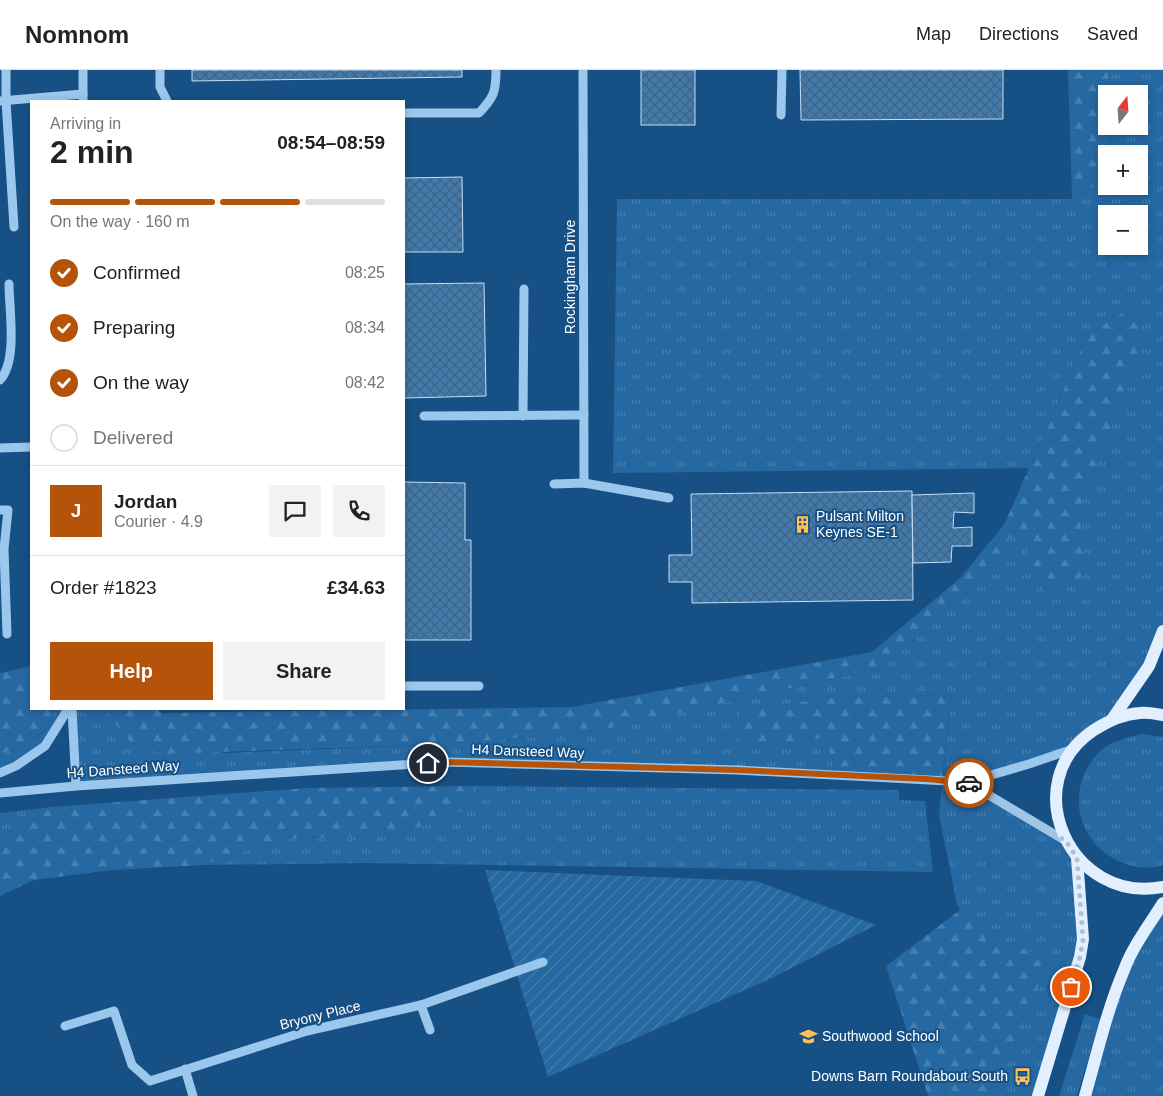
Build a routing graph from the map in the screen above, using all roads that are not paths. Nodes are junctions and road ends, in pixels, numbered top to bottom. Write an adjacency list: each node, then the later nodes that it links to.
1 (6, 70): 9 (street)
2 (83, 70): 7 (street)
3 (160, 70): 8 (street)
4 (496, 70): 10 (street)
5 (583, 70): 16 (street, Rockingham Drive)
6 (782, 70): 11 (street)
7 (83, 98): 9 (street)
8 (166, 100)
9 (3, 101): 12 (street)
10 (405, 113)
11 (781, 115)
12 (14, 227)
13 (9, 284): 15 (street)
14 (524, 289): 18 (street)
15 (0, 380)
16 (584, 415): 18 (street); 22 (street, Rockingham Drive)
17 (424, 416): 18 (street)
18 (523, 416)
19 (30, 447): 20 (street)
20 (0, 448)
21 (554, 484): 22 (street)
22 (584, 484): 23 (street)
23 (669, 498)
24 (0, 510): 26 (street)
25 (1163, 631): 32 (main road)
26 (8, 634)
27 (405, 686): 28 (street)
28 (479, 686)
29 (67, 710): 34 (street)
30 (72, 710): 36 (street)
31 (1163, 715): 32 (main road)
32 (1113, 718): 33 (main road)
33 (1073, 749): 35 (street, H4 Dansteed Way); 38 (main road)
34 (0, 773)
35 (962, 782): 36 (street, H4 Dansteed Way); 38 (street, H4 Dansteed Way)
36 (76, 786): 37 (street, H4 Dansteed Way)
37 (0, 793)
38 (1066, 841): 39 (main road)
39 (1077, 858): 40 (main road); 48 (main road)
40 (1163, 887)
41 (1163, 903): 49 (main road)
42 (543, 962): 43 (street, Bryony Place)
43 (421, 1005): 45 (street); 46 (street, Bryony Place)
44 (65, 1026): 46 (street, Bryony Place)
45 (430, 1030)
46 (185, 1069): 47 (street)
47 (193, 1096)
48 (1038, 1096)
49 (1086, 1096)

